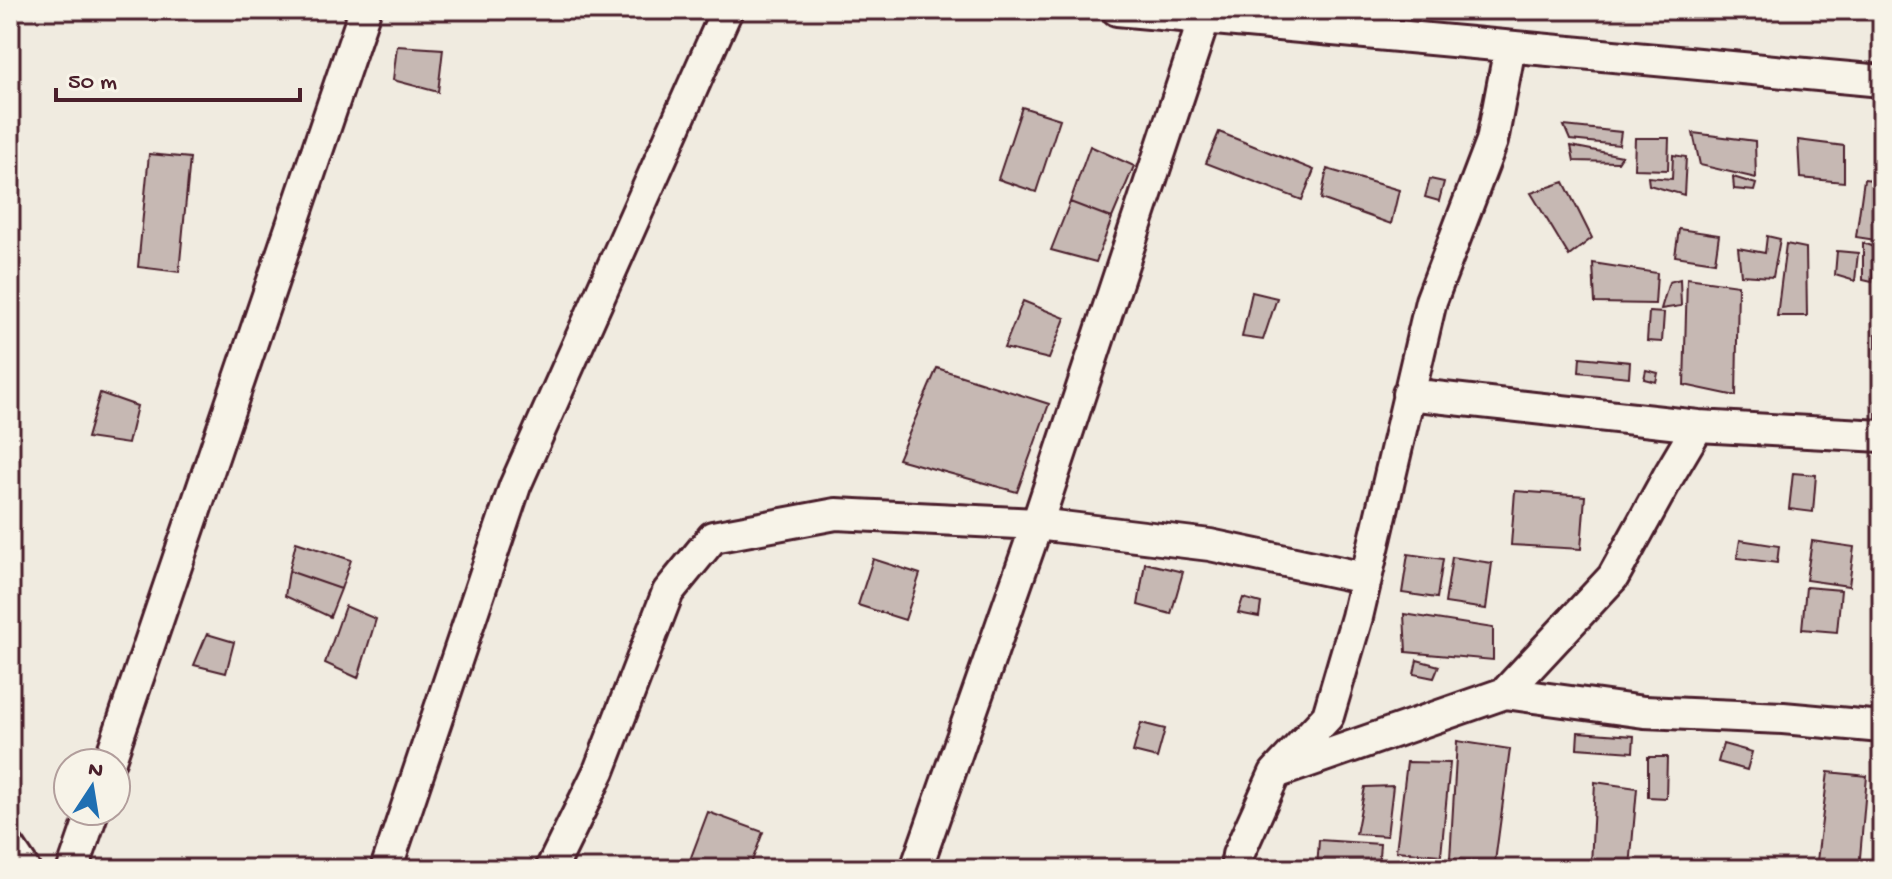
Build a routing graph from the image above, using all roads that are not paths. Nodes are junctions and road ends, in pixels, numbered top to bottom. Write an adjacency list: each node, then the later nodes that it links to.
1 (365, 10): 14 (street)
2 (727, 10): 20 (street)
3 (1117, 10): 4 (street)
4 (1206, 14): 5 (street); 10 (street)
5 (1510, 47): 6 (street); 7 (street)
6 (1882, 81)
7 (1408, 394): 8 (street); 11 (street)
8 (1698, 426): 9 (street); 12 (street)
9 (1882, 436)
10 (1037, 524): 11 (street); 21 (street); 22 (street)
11 (1365, 578): 15 (street)
12 (1505, 693): 13 (street); 15 (street)
13 (1882, 727)
14 (114, 747)
15 (1275, 773): 23 (street)
16 (87, 827): 19 (street)
17 (10, 848): 18 (street)
18 (24, 869)
19 (73, 869)
20 (386, 869)
21 (551, 869)
22 (916, 869)
23 (1236, 869)

